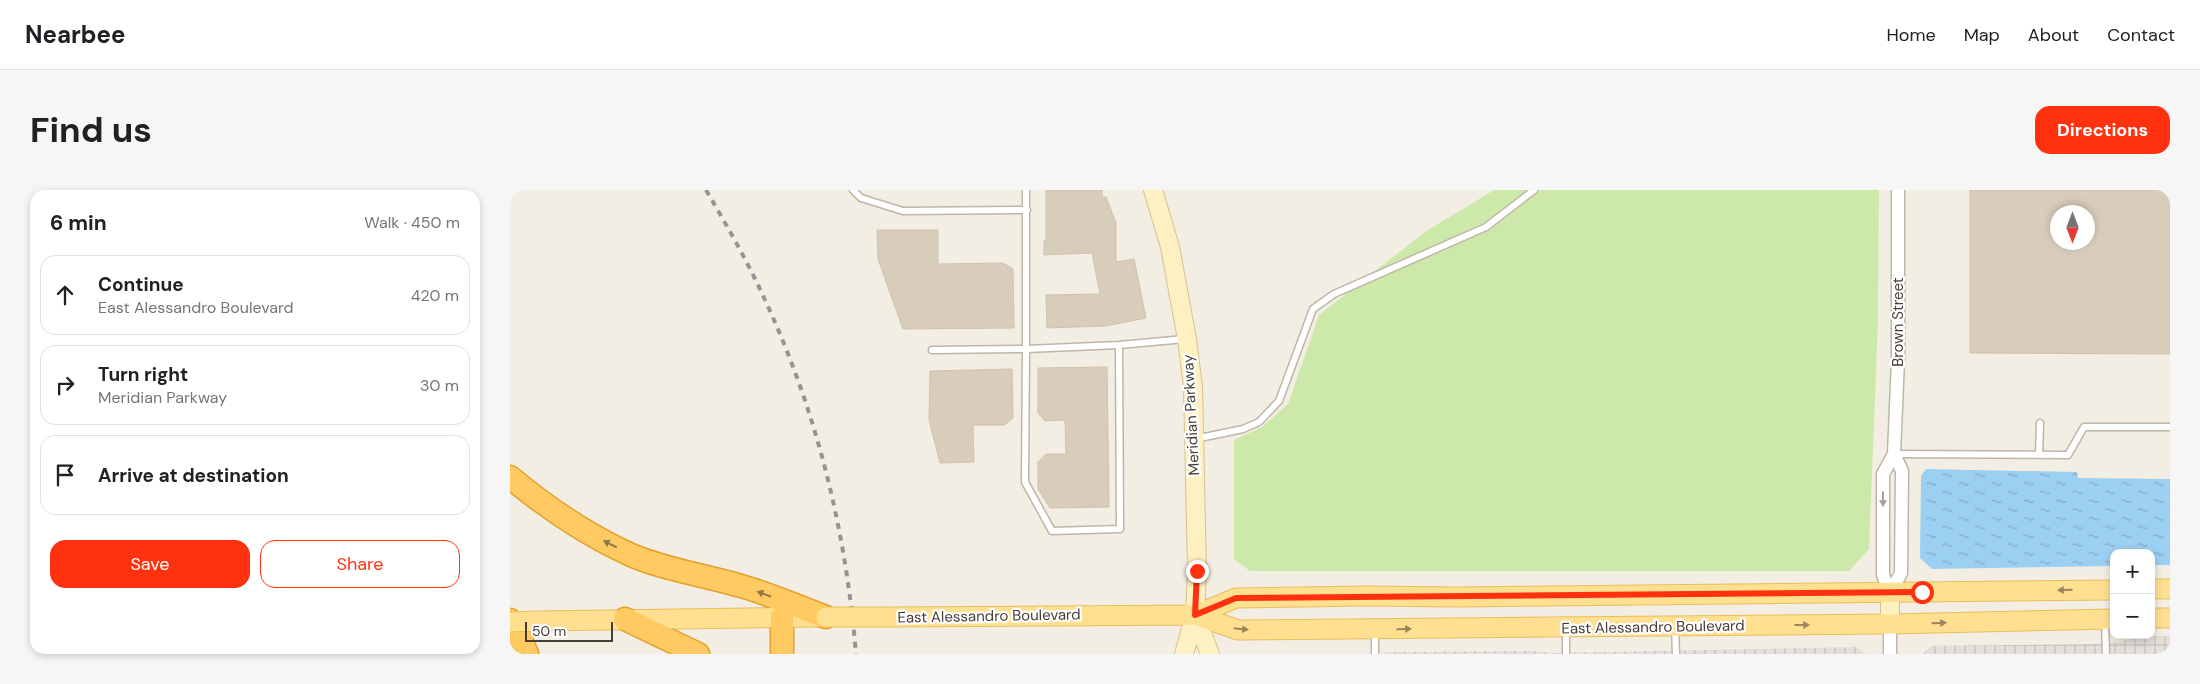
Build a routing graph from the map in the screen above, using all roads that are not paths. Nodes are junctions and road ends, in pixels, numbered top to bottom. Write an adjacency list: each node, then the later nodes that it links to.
1 (853, 190): 6 (lane)
2 (1026, 190): 6 (lane)
3 (1153, 190): 7 (main road, Meridian Parkway)
4 (1534, 190): 13 (lane)
5 (1898, 190): 14 (street, Brown Street)
6 (1027, 210): 9 (lane)
7 (1187, 339): 8 (lane); 13 (main road, Meridian Parkway)
8 (1120, 346): 9 (lane); 9 (lane)
9 (1026, 349): 10 (lane)
10 (932, 350)
11 (2040, 423): 15 (lane)
12 (2170, 427): 15 (lane)
13 (1194, 439): 21 (main road, Meridian Parkway)
14 (1894, 454): 15 (lane); 20 (street, Brown Street, one-way to 20); 20 (street, Brown Street)
15 (2039, 455)
16 (510, 477): 22 (highway, one-way to 16)
17 (2155, 589): 18 (main road)
18 (2170, 589)
19 (2110, 590): 20 (main road, East Alessandro Boulevard, one-way to 20)
20 (1890, 593): 21 (main road, East Alessandro Boulevard); 29 (main road, Brown Street)
21 (1195, 615): 22 (main road, East Alessandro Boulevard, bridge); 32 (main road, East Alessandro Boulevard, one-way to 32); 36 (main road); 37 (main road)
22 (826, 617): 23 (main road, East Alessandro Boulevard)
23 (772, 618): 26 (main road, East Alessandro Boulevard); 35 (highway)
24 (2155, 618): 25 (main road)
25 (2170, 618)
26 (625, 619): 28 (main road, East Alessandro Boulevard, bridge); 34 (highway)
27 (2110, 619): 29 (main road, East Alessandro Boulevard, one-way to 27); 42 (lane)
28 (510, 621): 33 (highway)
29 (1890, 624): 30 (main road, East Alessandro Boulevard, one-way to 29); 41 (street)
30 (1675, 626): 31 (main road, East Alessandro Boulevard); 40 (lane)
31 (1566, 627): 32 (main road, East Alessandro Boulevard, one-way to 31); 39 (lane)
32 (1374, 629): 38 (lane)
33 (527, 654)
34 (698, 654)
35 (782, 654)
36 (1184, 654)
37 (1210, 654)
38 (1375, 654)
39 (1566, 654)
40 (1676, 654)
41 (1890, 654)
42 (2106, 654)

